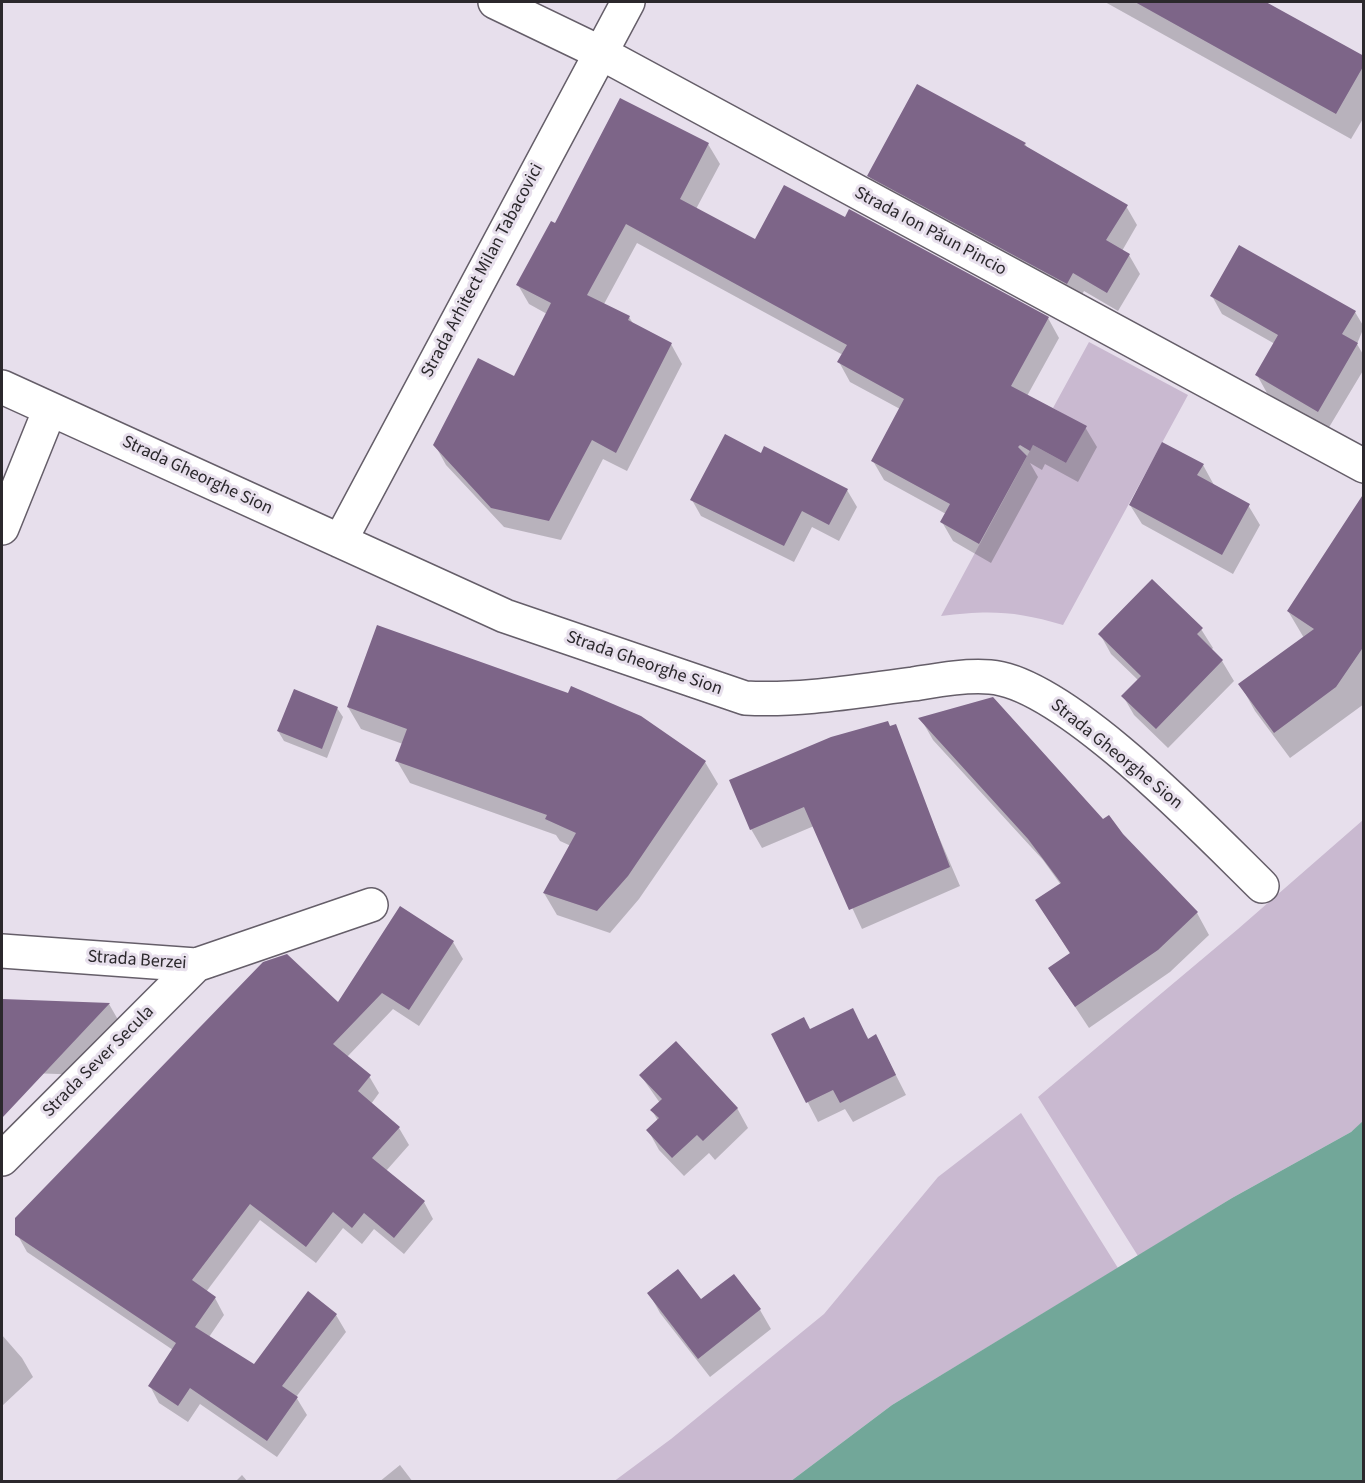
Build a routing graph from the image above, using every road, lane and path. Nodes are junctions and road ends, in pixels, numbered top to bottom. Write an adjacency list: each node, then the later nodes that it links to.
1 (495, 2): 3 (street, Strada Ion Păun Pincio)
2 (628, 2): 3 (street, Strada Arhitect Milan Tabacovici)
3 (599, 52): 6 (street, Strada Ion Păun Pincio); 8 (street, Strada Arhitect Milan Tabacovici)
4 (2, 387): 5 (street, Strada Gheorghe Sion)
5 (50, 409): 7 (street); 8 (street, Strada Gheorghe Sion)
6 (1364, 466)
7 (2, 528)
8 (340, 541): 9 (street, Strada Gheorghe Sion)
9 (1262, 885)
10 (371, 904): 12 (street, Strada Berzei)
11 (2, 951): 12 (street, Strada Berzei)
12 (196, 965): 13 (street, Strada Sever Secula)
13 (2, 1159)

